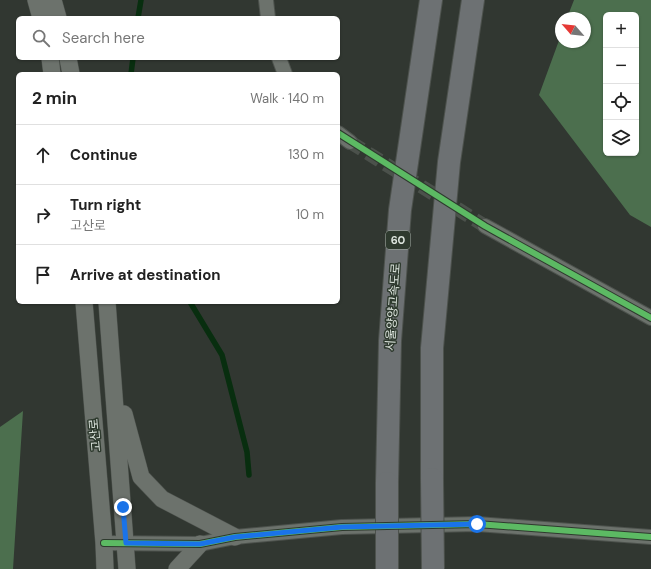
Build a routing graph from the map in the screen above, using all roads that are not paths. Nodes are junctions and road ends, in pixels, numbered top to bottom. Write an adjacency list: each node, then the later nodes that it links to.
1 (36, 0): 6 (street)
2 (53, 0): 7 (street)
3 (266, 0): 8 (street)
4 (431, 0): 30 (highway, 서울양양고속도로 / 60, bridge)
5 (473, 0): 31 (highway, bridge)
6 (40, 16)
7 (57, 16)
8 (268, 16)
9 (50, 60): 12 (street)
10 (68, 60): 13 (street)
11 (279, 60): 14 (street)
12 (52, 72)
13 (71, 72)
14 (284, 72)
15 (340, 134): 16 (street)
16 (350, 142)
17 (485, 226): 20 (street)
18 (84, 304): 24 (street, 고산로)
19 (107, 304): 21 (street, 고산로)
20 (651, 318)
21 (114, 377): 22 (street); 25 (street, 고산로)
22 (235, 537): 23 (street); 26 (street)
23 (651, 537)
24 (104, 543): 25 (street); 27 (street, 고산로)
25 (126, 543): 26 (street); 28 (street, 고산로)
26 (200, 544): 29 (street)
27 (105, 569)
28 (128, 569)
29 (177, 569)
30 (387, 569)
31 (433, 569)

